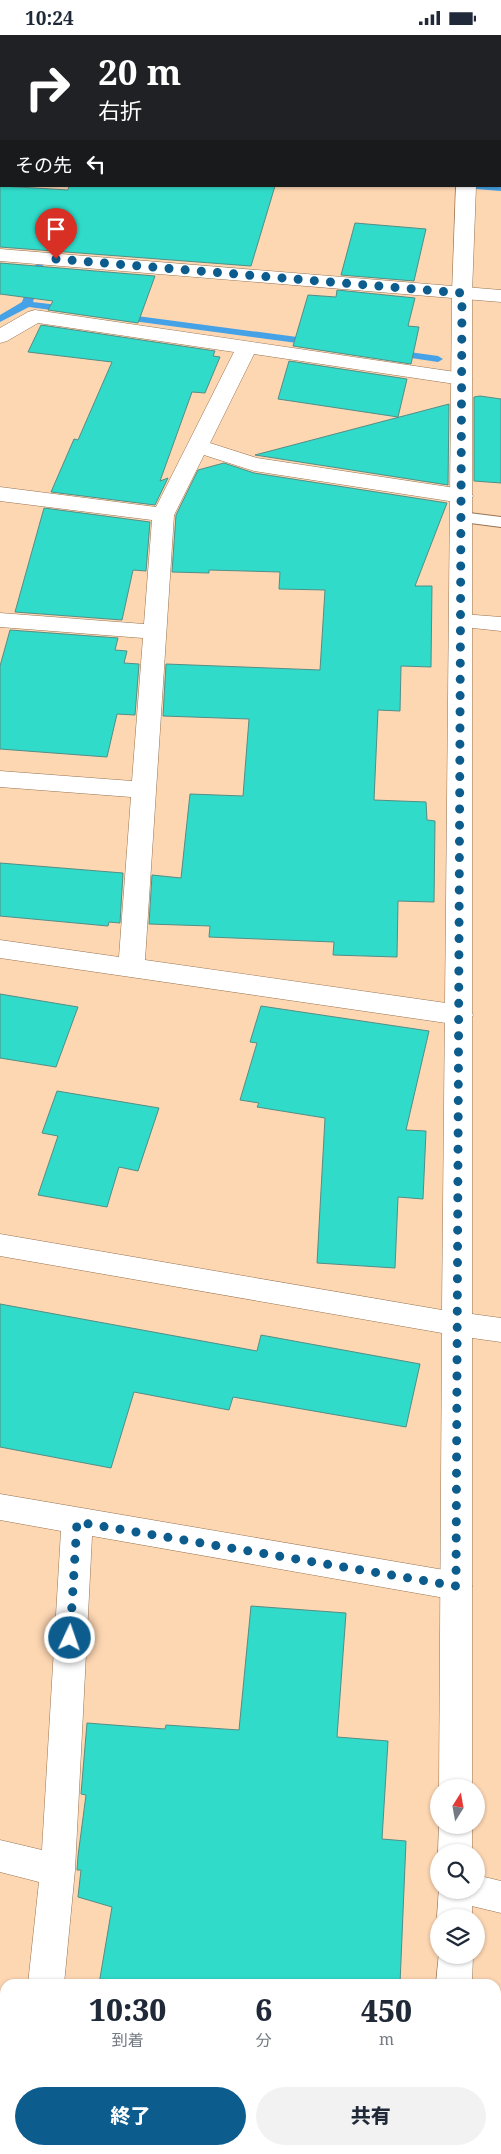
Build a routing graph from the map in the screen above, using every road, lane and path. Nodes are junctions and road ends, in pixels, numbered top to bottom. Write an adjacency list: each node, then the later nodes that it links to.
1 (466, 187): 3 (street)
2 (0, 255): 3 (street)
3 (462, 293): 4 (street); 7 (street)
4 (501, 296)
5 (0, 337): 6 (street)
6 (247, 347): 7 (street); 8 (street)
7 (462, 379): 10 (street)
8 (198, 446): 10 (street); 11 (street)
9 (0, 494): 11 (street)
10 (462, 507): 12 (lane); 14 (street)
11 (163, 515): 16 (street)
12 (501, 521)
13 (0, 619): 16 (street)
14 (462, 621): 15 (street); 21 (street)
15 (501, 624)
16 (155, 631): 18 (street)
17 (0, 779): 18 (street)
18 (144, 790): 20 (street)
19 (0, 949): 20 (street)
20 (131, 968): 21 (street)
21 (460, 1015): 23 (street)
22 (0, 1245): 23 (street)
23 (456, 1324): 24 (street); 27 (street)
24 (501, 1330)
25 (0, 1507): 26 (street)
26 (77, 1522): 27 (street); 30 (street)
27 (456, 1586): 28 (street)
28 (455, 1779)
29 (0, 1856): 30 (street)
30 (58, 1870): 34 (street)
31 (485, 1894): 32 (street)
32 (501, 1897)
33 (454, 1964): 35 (street)
34 (47, 1979)
35 (454, 1979)

